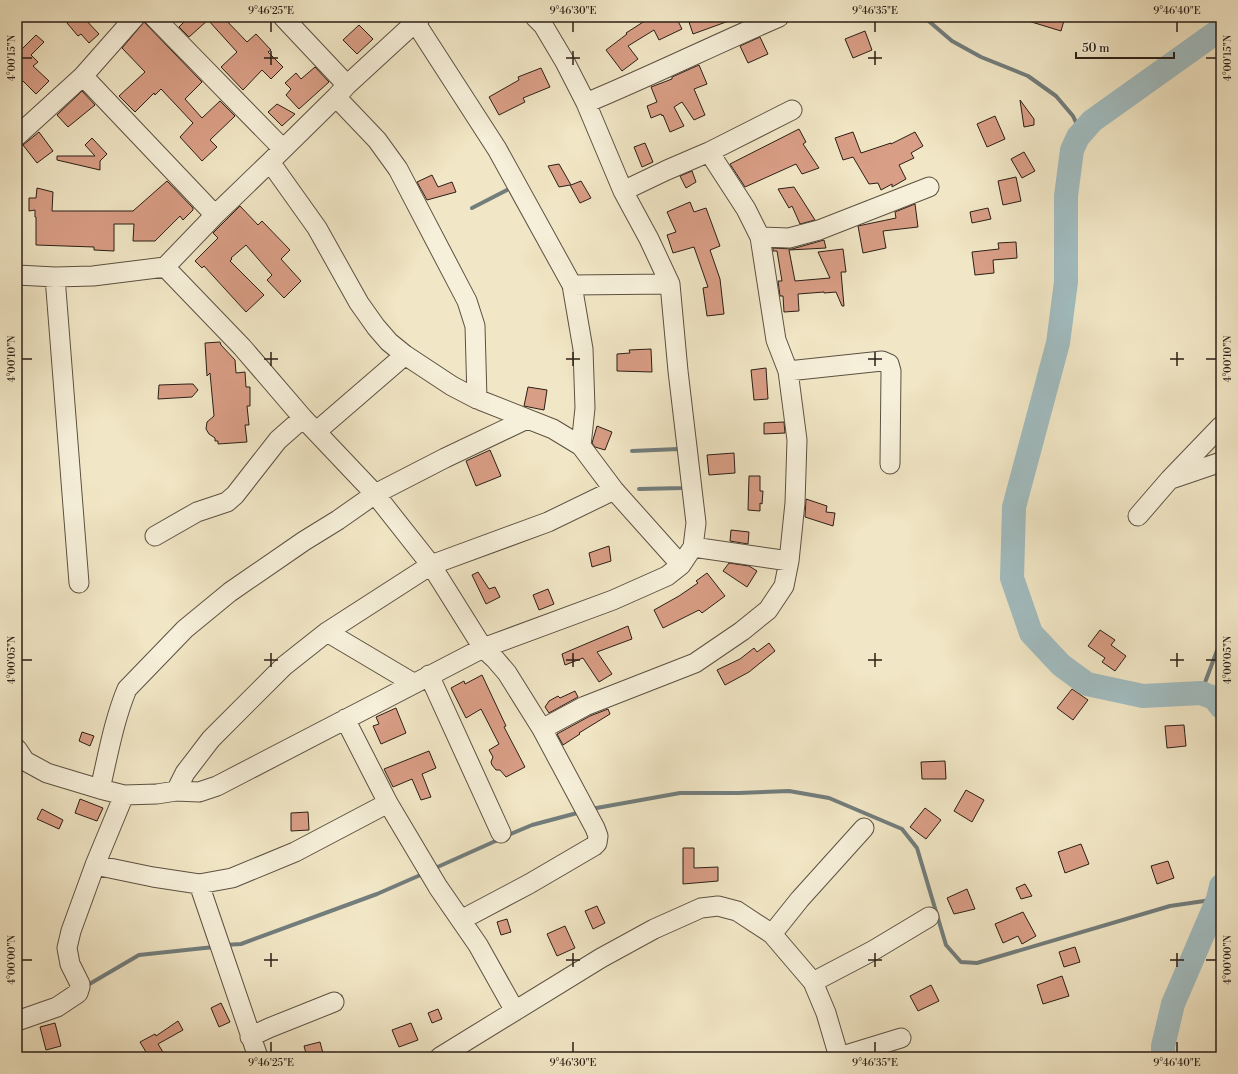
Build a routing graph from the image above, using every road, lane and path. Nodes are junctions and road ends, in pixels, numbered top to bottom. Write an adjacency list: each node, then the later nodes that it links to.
1 (136, 17): 7 (street)
2 (154, 17): 13 (street)
3 (283, 17): 8 (street)
4 (779, 17): 9 (street)
5 (418, 19): 8 (street); 22 (street)
6 (544, 20): 9 (street)
7 (83, 76): 11 (street); 16 (street)
8 (342, 91): 13 (street); 25 (street)
9 (586, 103): 15 (street)
10 (792, 110): 12 (street)
11 (17, 136)
12 (709, 152): 15 (street); 17 (street)
13 (277, 156): 16 (street); 23 (street)
14 (929, 187): 17 (street)
15 (623, 191): 21 (street)
16 (215, 215): 18 (street)
17 (760, 237): 24 (street)
18 (165, 267): 20 (street); 26 (street)
19 (17, 275): 20 (street)
20 (55, 277): 42 (street)
21 (670, 284): 22 (street); 38 (street)
22 (572, 285): 30 (street)
23 (405, 355): 25 (street); 29 (street)
24 (788, 371): 32 (street); 39 (street)
25 (477, 399): 27 (street)
26 (303, 418): 29 (street); 37 (street)
27 (527, 420): 30 (street); 35 (street)
28 (1221, 426): 33 (street)
29 (317, 431): 35 (street)
30 (582, 446): 34 (street)
31 (1221, 462): 33 (street)
32 (890, 464)
33 (1170, 479): 36 (street)
34 (614, 490): 40 (street); 41 (street)
35 (375, 494): 40 (street); 49 (street)
36 (1138, 516)
37 (155, 536)
38 (693, 547): 39 (street); 41 (street)
39 (789, 561): 47 (street)
40 (431, 565): 43 (street); 44 (street)
41 (681, 565): 44 (street)
42 (79, 583)
43 (327, 632): 45 (street); 50 (street)
44 (483, 648): 45 (street); 47 (street)
45 (421, 679): 46 (street); 54 (street)
46 (345, 719): 50 (street); 52 (street)
47 (542, 729): 58 (street)
48 (17, 749): 49 (street)
49 (100, 789): 51 (street)
50 (176, 791): 51 (street)
51 (124, 795): 55 (street)
52 (388, 803): 56 (street); 58 (street)
53 (864, 828): 59 (street)
54 (501, 833)
55 (95, 865): 56 (street); 63 (street)
56 (199, 884): 64 (street)
57 (929, 917): 60 (street)
58 (461, 920): 62 (street)
59 (772, 934): 60 (street); 62 (street)
60 (813, 982): 68 (street)
61 (334, 1002): 64 (street)
62 (515, 1011): 67 (street)
63 (17, 1022)
64 (250, 1037): 66 (street)
65 (901, 1038): 68 (street)
66 (258, 1057)
67 (440, 1057)
68 (839, 1057)

